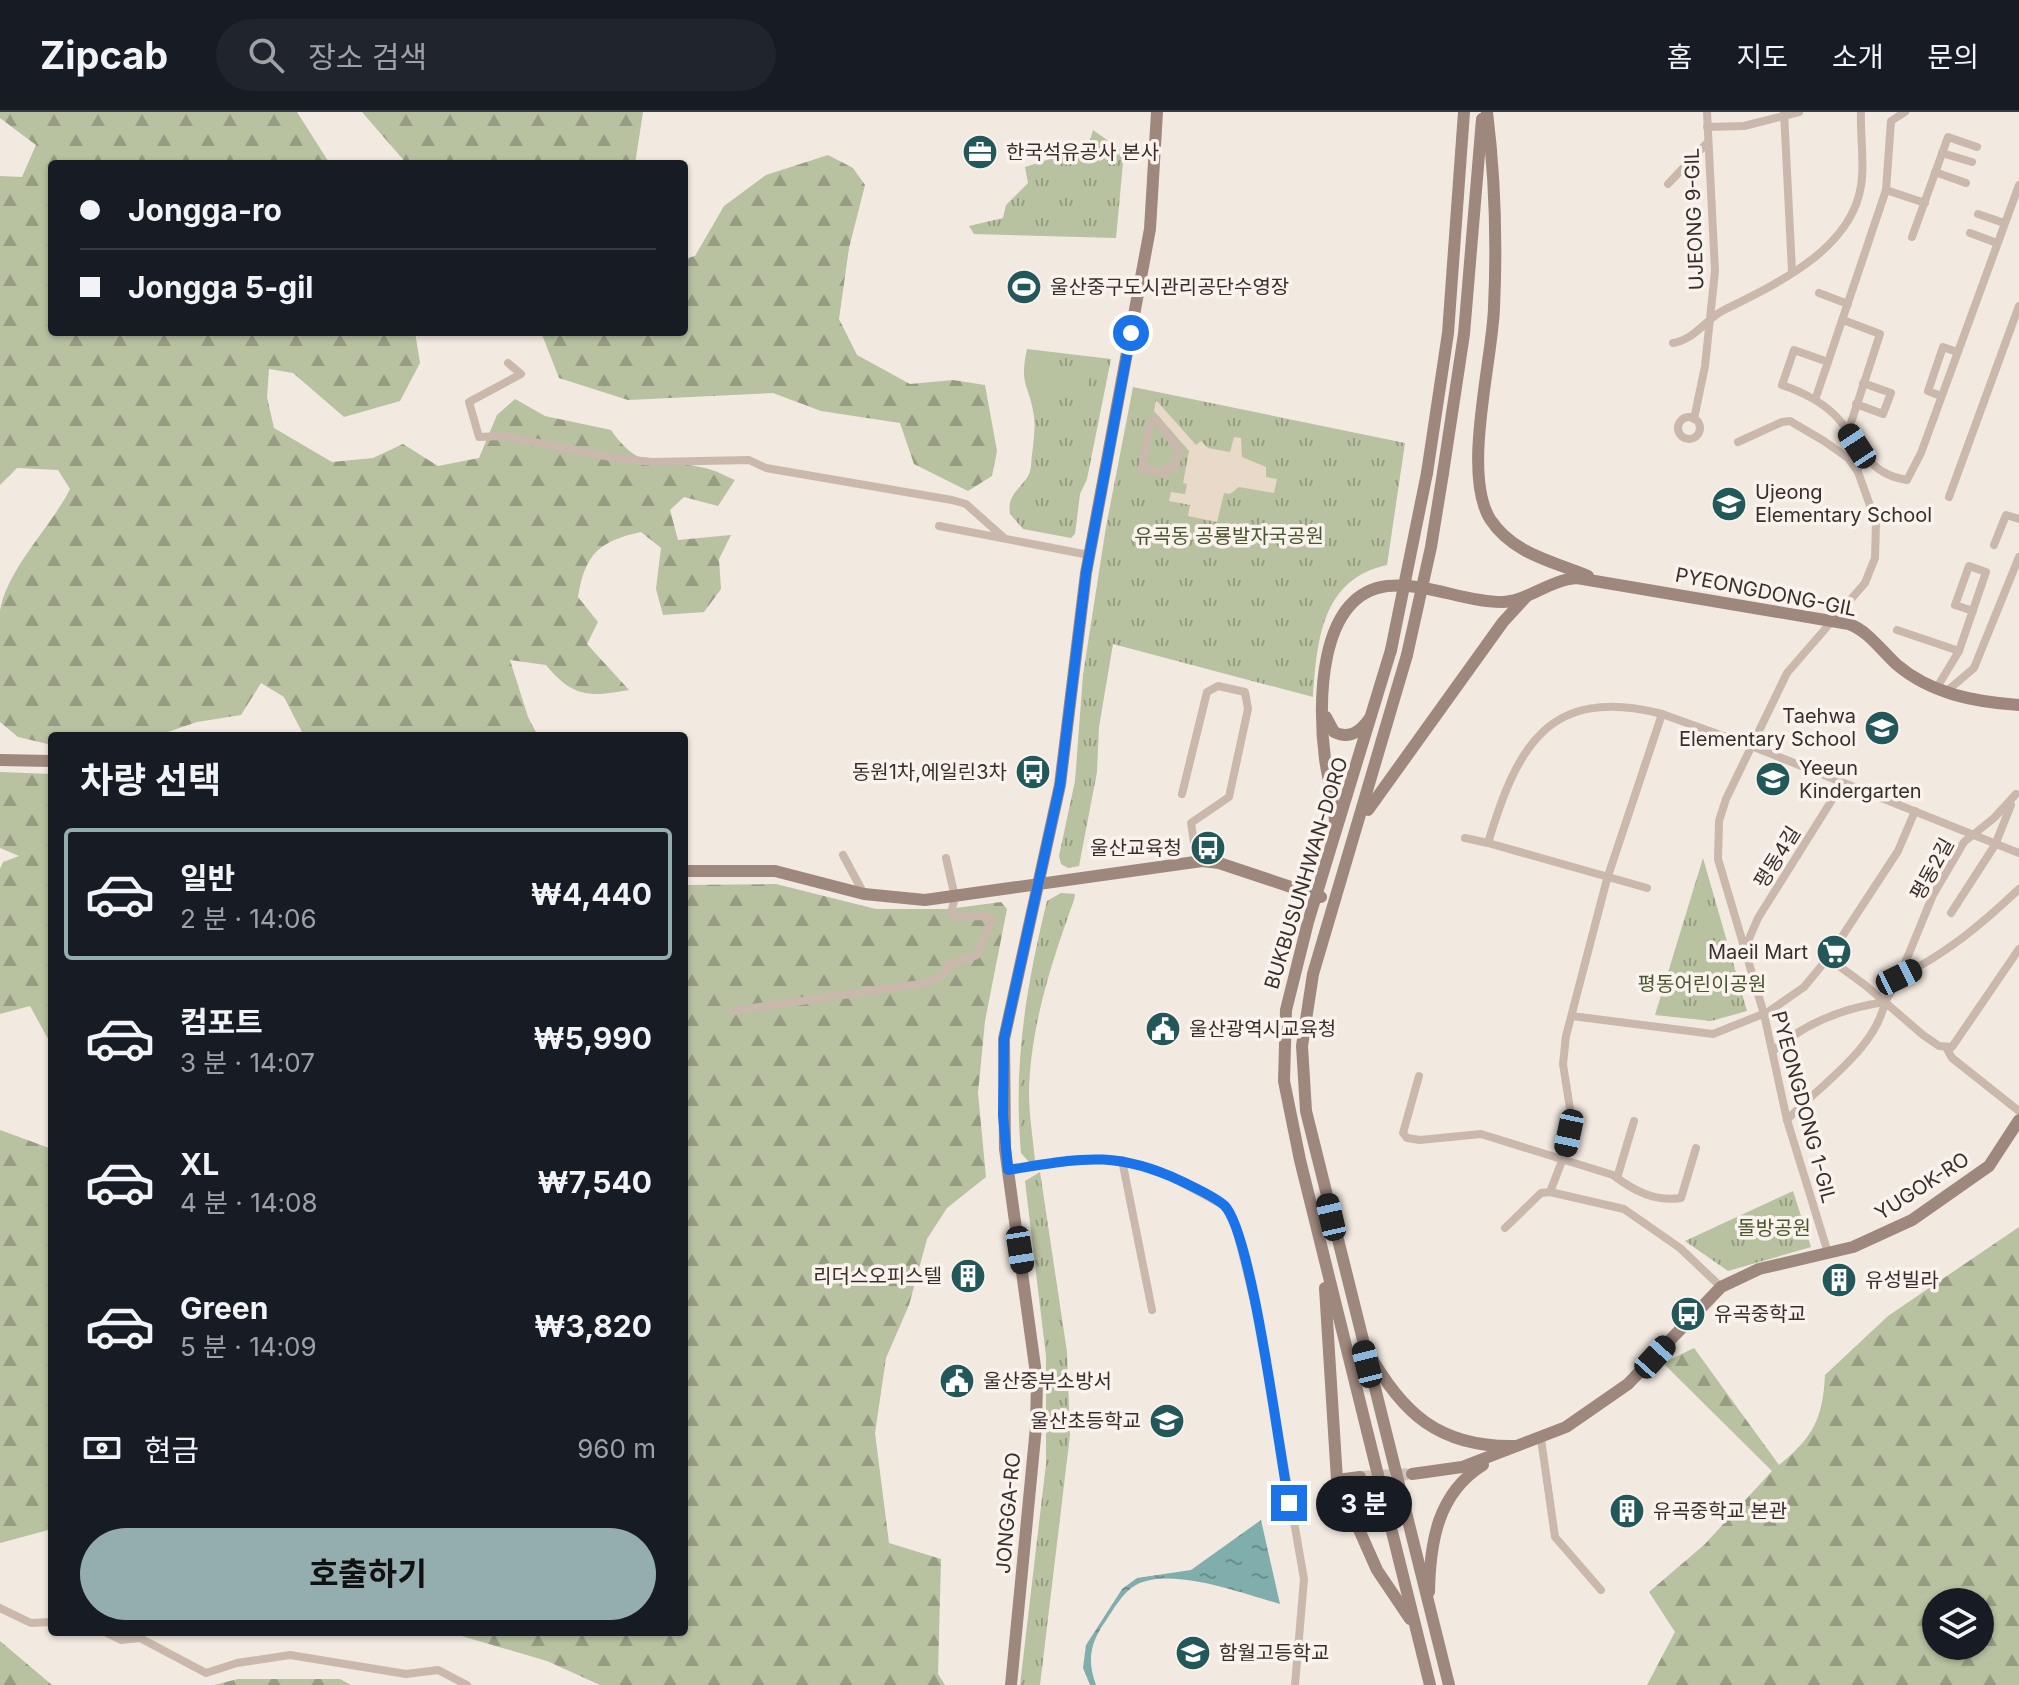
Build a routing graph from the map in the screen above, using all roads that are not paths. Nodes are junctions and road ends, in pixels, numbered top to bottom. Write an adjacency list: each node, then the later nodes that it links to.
1 (1157, 112): 50 (main road, JONGGA-RO)
2 (1464, 112): 61 (main road, BUKBUSUNHWAN-DORO, bridge)
3 (1485, 112): 52 (main road); 72 (main road, BUKBUSUNHWAN-DORO, bridge)
4 (1707, 112): 9 (street, UJEONG 9-GIL)
5 (1799, 112): 8 (street)
6 (1861, 112): 25 (street)
7 (1905, 112): 18 (street)
8 (1784, 114): 9 (street); 25 (street)
9 (1707, 127): 10 (street, UJEONG 9-GIL)
10 (1708, 142): 16 (street); 29 (street, UJEONG 9-GIL)
11 (1977, 147): 12 (street)
12 (1942, 153): 13 (street); 14 (street)
13 (1972, 162)
14 (1935, 172): 15 (street); 19 (street)
15 (1966, 183)
16 (1668, 184)
17 (2019, 185): 21 (street)
18 (1886, 190): 19 (street); 27 (street)
19 (1925, 203): 23 (street)
20 (1978, 214): 21 (street)
21 (2004, 223): 24 (street)
22 (1970, 233): 24 (street)
23 (1912, 237)
24 (1997, 243): 32 (street)
25 (1792, 271): 29 (street)
26 (1819, 293): 27 (street)
27 (1848, 304): 30 (street)
28 (2019, 306): 45 (street)
29 (1712, 316): 31 (street); 39 (street, UJEONG 9-GIL)
30 (1843, 320): 33 (street); 35 (street)
31 (1673, 343)
32 (1957, 352): 36 (street); 36 (street)
33 (1828, 362): 37 (street); 37 (street)
34 (508, 363): 48 (street)
35 (1863, 383): 38 (street); 38 (street)
36 (1941, 396): 43 (street)
37 (1816, 397): 41 (street)
38 (1856, 404): 41 (street)
39 (1694, 419)
40 (1150, 424): 40 (street)
41 (1848, 432): 43 (street)
42 (1738, 442): 44 (street)
43 (1857, 446): 44 (street)
44 (1858, 472): 55 (street, PYEONGDONG 1-GIL)
45 (1949, 497)
46 (2019, 519): 49 (street)
47 (939, 526): 48 (street)
48 (1003, 537): 50 (street)
49 (1994, 545)
50 (1089, 555): 84 (main road, JONGGA-RO)
51 (2019, 557): 58 (street)
52 (1599, 580): 53 (main road, PYEONGDONG-GIL); 55 (main road, PYEONGDONG-GIL)
53 (1535, 590): 60 (main road, PYEONGDONG-GIL); 72 (main road)
54 (1973, 611): 54 (street); 57 (street)
55 (1830, 621): 58 (main road, PYEONGDONG-GIL); 63 (street, PYEONGDONG 1-GIL)
56 (1897, 630): 57 (street)
57 (1959, 651): 58 (street)
58 (1942, 690): 59 (main road, PYEONGDONG-GIL)
59 (2019, 705)
60 (1325, 710): 61 (main road); 76 (main road, PYEONGDONG-GIL)
61 (1374, 712): 76 (main road, BUKBUSUNHWAN-DORO)
62 (1662, 714): 63 (street); 75 (street); 83 (street)
63 (1754, 747): 66 (street); 92 (street, PYEONGDONG 1-GIL)
64 (0, 760): 65 (main road)
65 (48, 761)
66 (1842, 784): 70 (street); 92 (street, 평동4길)
67 (2018, 792): 73 (street, 평동2길); 77 (street, 평동2길)
68 (1182, 794): 71 (street)
69 (1203, 805): 71 (street)
70 (1915, 811): 73 (street); 94 (street)
71 (1201, 817): 81 (street)
72 (1356, 834): 90 (main road, BUKBUSUNHWAN-DORO)
73 (1970, 835): 77 (street); 95 (street, 평동2길)
74 (1465, 838): 75 (street)
75 (1488, 843): 83 (street)
76 (1333, 844): 88 (main road, BUKBUSUNHWAN-DORO)
77 (1995, 845): 78 (street); 91 (street, 평동2길)
78 (2019, 853)
79 (843, 855): 87 (street)
80 (946, 858): 89 (street)
81 (1197, 862): 84 (main road); 88 (main road)
82 (688, 871): 87 (main road)
83 (1607, 879): 85 (street); 99 (street)
84 (1036, 883): 89 (main road); 110 (main road, JONGGA-RO)
85 (1647, 888)
86 (2019, 889): 95 (street)
87 (864, 894): 89 (main road)
88 (1316, 895): 90 (main road); 114 (main road, BUKBUSUNHWAN-DORO)
89 (955, 897): 97 (street)
90 (1334, 902): 118 (main road, BUKBUSUNHWAN-DORO)
91 (1951, 913)
92 (1744, 949): 98 (street, PYEONGDONG 1-GIL)
93 (2019, 949): 100 (street)
94 (1828, 958): 96 (street); 98 (street)
95 (1899, 977): 96 (street, 평동2길)
96 (1885, 1002): 100 (street); 101 (street); 104 (street, 평동2길)
97 (732, 1011)
98 (1764, 1014): 99 (street); 101 (street, PYEONGDONG 1-GIL)
99 (1572, 1016): 109 (street)
100 (1946, 1047): 103 (street)
101 (1773, 1051): 104 (street, PYEONGDONG 1-GIL)
102 (1419, 1076): 109 (street)
103 (2019, 1111)
104 (1787, 1120): 115 (street, PYEONGDONG 1-GIL)
105 (2019, 1120): 115 (main road, YUGOK-RO)
106 (1634, 1121): 111 (street)
107 (1696, 1148): 111 (street)
108 (1122, 1160): 110 (street); 117 (street); 133 (street)
109 (1562, 1160): 111 (street); 112 (street)
110 (1008, 1170): 132 (main road, JONGGA-RO)
111 (1617, 1178)
112 (1550, 1192): 113 (street); 116 (street)
113 (1505, 1228)
114 (1322, 1250): 124 (main road); 129 (main road, BUKBUSUNHWAN-DORO)
115 (1828, 1253): 116 (main road, YUGOK-RO)
116 (1721, 1287): 119 (main road, YUGOK-RO)
117 (1152, 1310)
118 (1360, 1337): 120 (main road); 126 (main road, BUKBUSUNHWAN-DORO)
119 (1541, 1439): 120 (main road, YUGOK-RO); 125 (street)
120 (1523, 1445): 121 (main road, YUGOK-RO)
121 (1498, 1456): 122 (main road, YUGOK-RO); 126 (main road)
122 (1412, 1474)
123 (1360, 1477): 124 (main road)
124 (1337, 1480): 129 (main road)
125 (1601, 1590)
126 (1428, 1607): 135 (main road, BUKBUSUNHWAN-DORO)
127 (0, 1608): 128 (street)
128 (48, 1622)
129 (1414, 1625): 134 (main road, BUKBUSUNHWAN-DORO)
130 (113, 1636): 131 (street)
131 (467, 1685)
132 (1011, 1685)
133 (1295, 1685)
134 (1430, 1685)
135 (1449, 1685)

